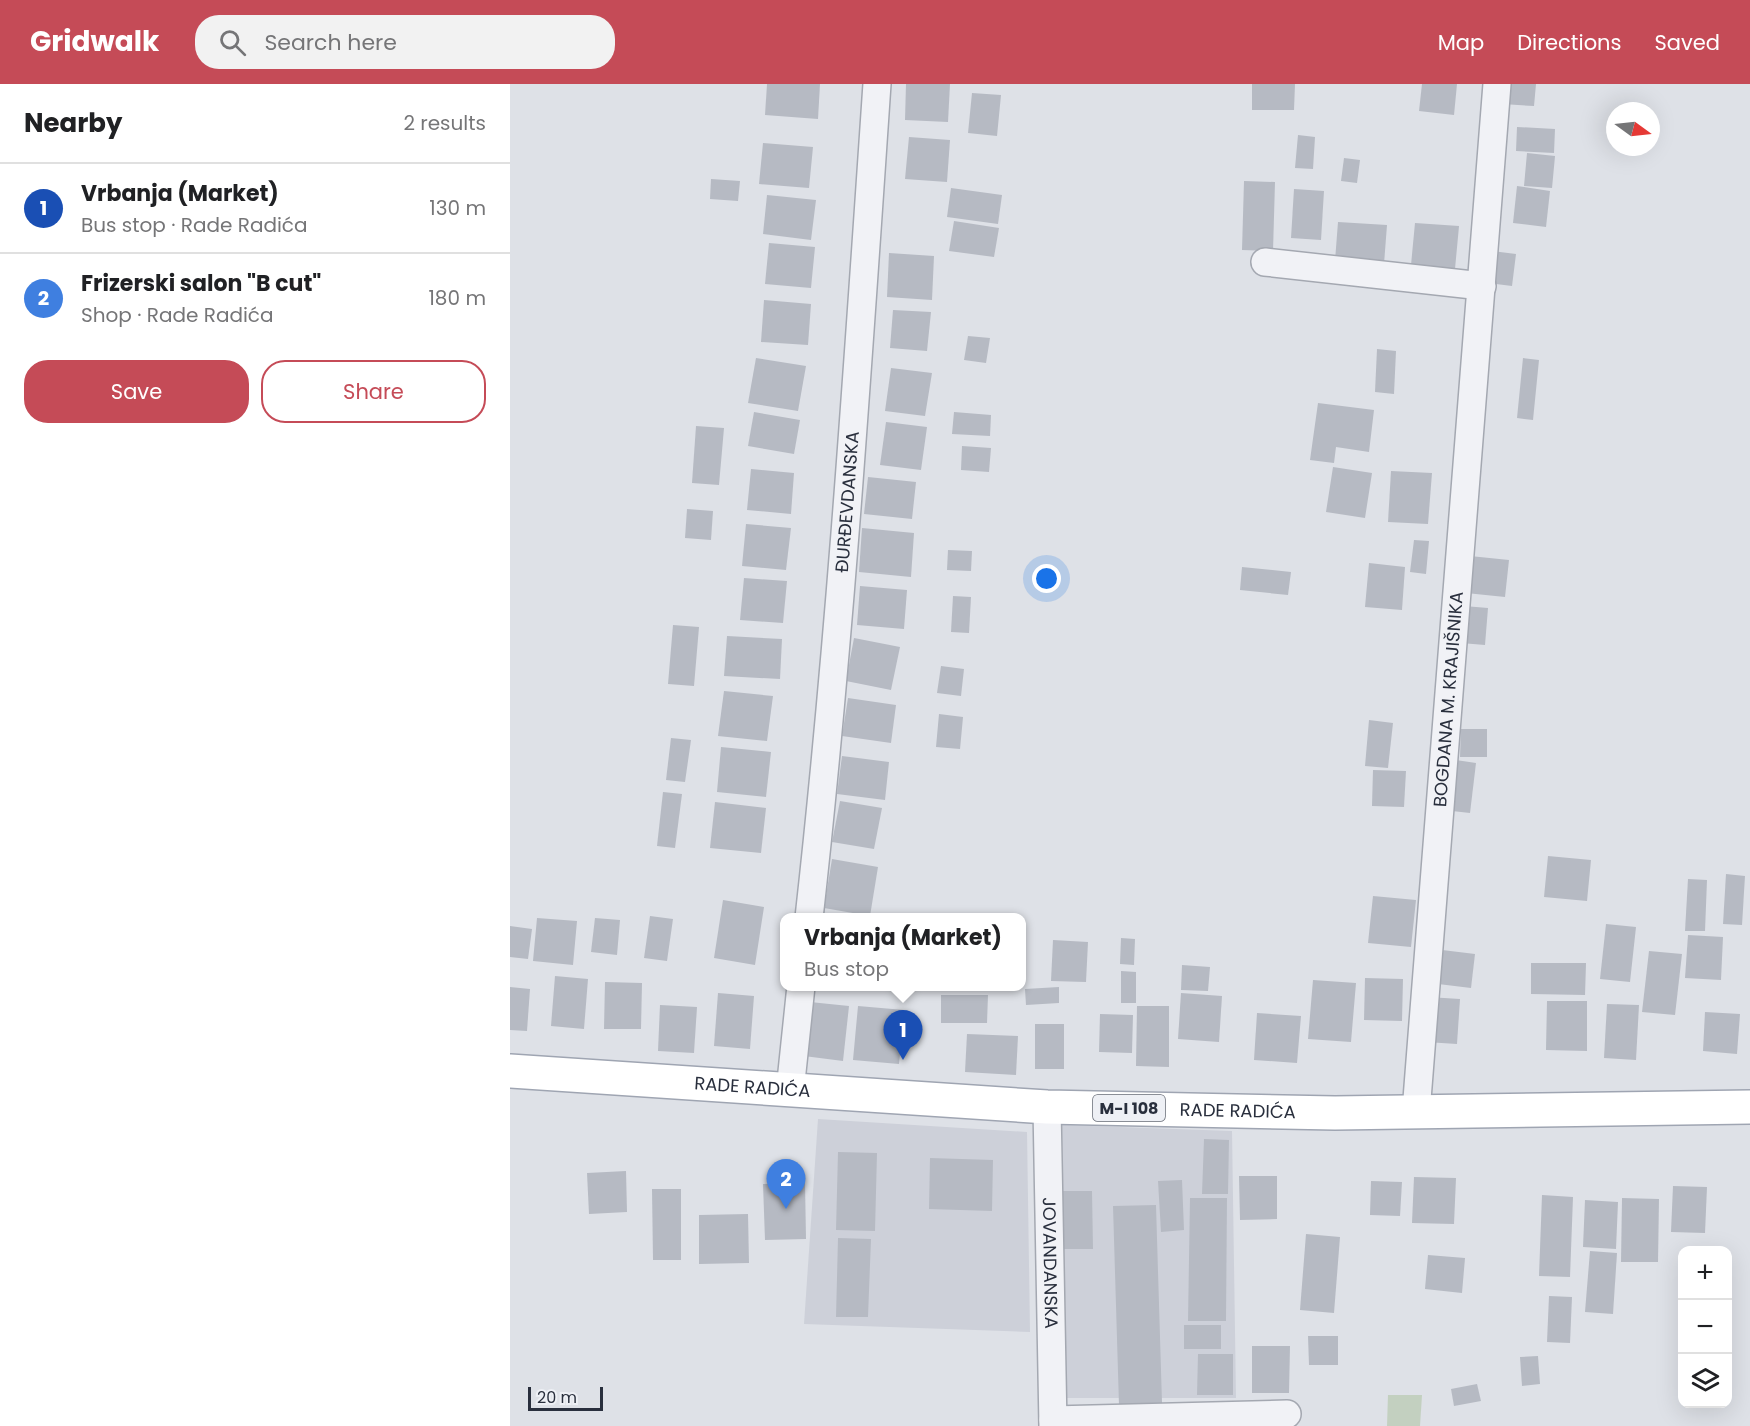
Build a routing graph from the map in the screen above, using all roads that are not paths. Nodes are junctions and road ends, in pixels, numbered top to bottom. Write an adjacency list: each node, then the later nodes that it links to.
1 (877, 84): 5 (street, ĐURĐEVDANSKA)
2 (1497, 84): 4 (street, BOGDANA M. KRAJIŠNIKA)
3 (1265, 262): 4 (street)
4 (1482, 286): 11 (street, BOGDANA M. KRAJIŠNIKA)
5 (810, 913)
6 (801, 991): 8 (street)
7 (510, 1071): 8 (main road, RADE RADIĆA / M-I 108)
8 (790, 1091): 9 (main road, RADE RADIĆA / M-I 108)
9 (1047, 1107): 11 (main road, RADE RADIĆA / M-I 108); 13 (street, JOVANDANSKA)
10 (1750, 1107): 11 (main road, RADE RADIĆA / M-I 108)
11 (1416, 1112)
12 (1287, 1414): 13 (street, JOVANDANSKA)
13 (1053, 1423)

